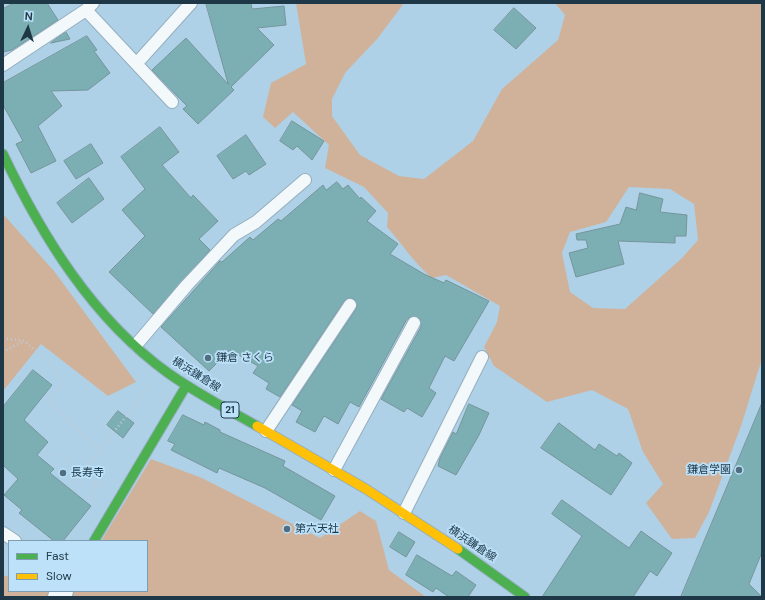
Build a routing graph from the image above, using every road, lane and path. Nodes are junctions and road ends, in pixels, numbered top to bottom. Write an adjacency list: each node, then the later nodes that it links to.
1 (191, 3): 3 (lane)
2 (89, 7): 3 (lane); 4 (lane)
3 (137, 63): 5 (lane)
4 (3, 66)
5 (172, 102)
6 (3, 154): 12 (main road, 横浜鎌倉線 / 21)
7 (305, 180): 12 (lane)
8 (350, 305): 17 (lane)
9 (414, 322): 20 (lane)
10 (3, 338): 11 (path)
11 (24, 341): 13 (path); 18 (path)
12 (136, 345): 16 (main road, 横浜鎌倉線 / 21)
13 (3, 352)
14 (482, 357): 24 (lane)
15 (154, 380): 18 (path)
16 (186, 386): 17 (main road, 横浜鎌倉線 / 21); 23 (main road)
17 (266, 431): 20 (main road, 横浜鎌倉線 / 21)
18 (100, 450): 21 (path)
19 (56, 452): 21 (path)
20 (334, 470): 24 (main road, 横浜鎌倉線 / 21)
21 (82, 472): 22 (path); 23 (path)
22 (74, 483)
23 (120, 499): 27 (main road)
24 (404, 513): 28 (main road, 横浜鎌倉線 / 21)
25 (3, 533): 26 (lane)
26 (14, 540)
27 (95, 540)
28 (525, 597)

